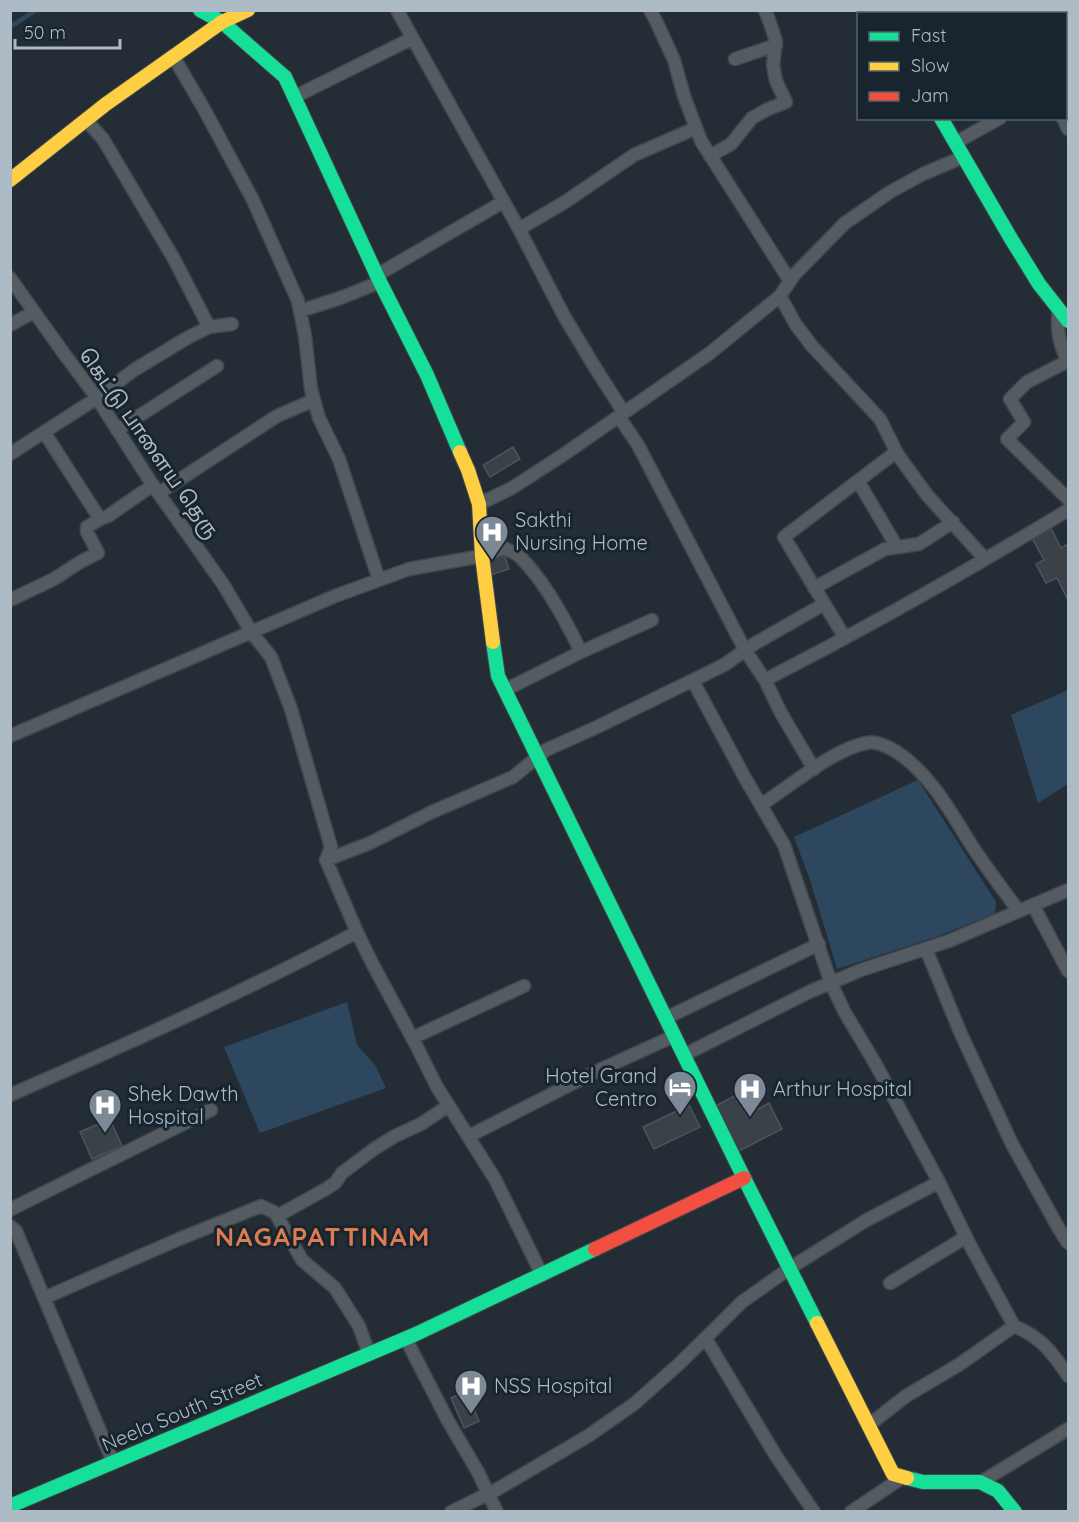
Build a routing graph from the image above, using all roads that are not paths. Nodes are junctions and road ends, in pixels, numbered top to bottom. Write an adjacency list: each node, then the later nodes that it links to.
1 (200, 10): 6 (street)
2 (248, 10): 6 (street)
3 (397, 10): 7 (street)
4 (650, 10): 15 (street)
5 (765, 10): 8 (street)
6 (222, 22): 9 (street); 11 (street)
7 (413, 38): 11 (street); 20 (street)
8 (776, 45): 10 (street); 17 (street)
9 (173, 56): 12 (street); 27 (street)
10 (735, 59)
11 (294, 97): 23 (street)
12 (86, 120): 19 (street); 32 (street)
13 (942, 120): 16 (street)
14 (996, 120): 16 (street)
15 (696, 128): 17 (street); 21 (street)
16 (955, 143): 18 (street)
17 (710, 156): 24 (street)
18 (963, 157): 24 (street); 26 (street)
19 (10, 180)
20 (503, 202): 21 (street); 23 (street)
21 (519, 230): 37 (street)
22 (10, 278): 28 (street, கெட்டு பாளைய தெரு)
23 (379, 278): 27 (street); 45 (street)
24 (790, 281): 25 (street)
25 (780, 296): 37 (street); 40 (street)
26 (1059, 309): 29 (street); 33 (street)
27 (300, 311): 36 (street)
28 (34, 312): 31 (street); 35 (street, கெட்டு பாளைய தெரு)
29 (1068, 321)
30 (232, 324): 32 (street)
31 (10, 325)
32 (209, 327): 35 (street)
33 (1068, 361): 44 (street)
34 (217, 366): 38 (street)
35 (97, 398): 38 (street, கெட்டு பாளைய தெரு); 39 (street)
36 (314, 400): 43 (street); 52 (street)
37 (622, 415): 45 (street); 59 (street)
38 (117, 430): 43 (street, கெட்டு பாளைய தெரு)
39 (44, 432): 41 (street); 47 (street)
40 (896, 452): 42 (street); 48 (street)
41 (10, 454)
42 (858, 481): 49 (street); 53 (street)
43 (156, 489): 47 (street); 57 (street, கெட்டு பாளைய தெரு)
44 (1068, 499)
45 (478, 504): 50 (street)
46 (1068, 510): 51 (street)
47 (100, 519): 54 (street)
48 (952, 522): 49 (street); 51 (street)
49 (897, 547): 53 (street)
50 (482, 556): 52 (street); 60 (street); 63 (street)
51 (985, 559): 58 (street)
52 (379, 580): 57 (street)
53 (814, 588): 55 (street)
54 (10, 600)
55 (824, 604): 58 (street); 59 (street)
56 (652, 620): 60 (street)
57 (252, 633): 64 (street); 68 (street, கெட்டு பாளைய தெரு)
58 (845, 638): 61 (street)
59 (745, 651): 61 (street); 62 (street)
60 (581, 652): 63 (street)
61 (765, 680): 66 (street)
62 (693, 681): 65 (street); 67 (street)
63 (505, 690): 65 (street)
64 (10, 736)
65 (538, 757): 68 (street); 78 (street)
66 (814, 769): 67 (street); 71 (street)
67 (761, 805): 73 (street)
68 (326, 860): 72 (street)
69 (1068, 890): 70 (street)
70 (1033, 905): 71 (street); 75 (street)
71 (1019, 911): 74 (street)
72 (357, 932): 80 (street); 82 (street)
73 (819, 944): 76 (street); 78 (street)
74 (926, 949): 76 (street); 92 (street)
75 (1068, 971)
76 (831, 983): 81 (street); 87 (street)
77 (524, 987): 80 (street)
78 (666, 1018): 79 (street)
79 (674, 1036): 81 (street); 85 (street)
80 (412, 1038): 83 (street)
81 (684, 1055): 86 (street)
82 (10, 1095)
83 (448, 1106): 85 (street); 89 (street)
84 (211, 1110): 88 (street)
85 (469, 1136): 94 (street)
86 (744, 1178): 93 (street); 94 (street, Neela South Street)
87 (939, 1182): 91 (street); 93 (street)
88 (10, 1210)
89 (277, 1216): 96 (street); 100 (street)
90 (10, 1226): 96 (street)
91 (966, 1237): 95 (street); 97 (street)
92 (1068, 1243)
93 (790, 1268): 99 (street); 102 (street)
94 (542, 1275): 98 (street, Neela South Street)
95 (890, 1282)
96 (44, 1298): 104 (street)
97 (1014, 1326): 101 (street); 102 (street)
98 (406, 1339): 100 (street, Neela South Street); 107 (street)
99 (705, 1339): 107 (street); 111 (street)
100 (369, 1354): 104 (street, Neela South Street)
101 (1068, 1376)
102 (869, 1425): 105 (street)
103 (1068, 1429): 106 (street)
104 (113, 1462): 108 (street, Neela South Street)
105 (903, 1477): 106 (street); 112 (street)
106 (981, 1482): 113 (street)
107 (489, 1493): 109 (street); 110 (street)
108 (10, 1506)
109 (451, 1512)
110 (497, 1512)
111 (814, 1512)
112 (851, 1512)
113 (1015, 1512)

